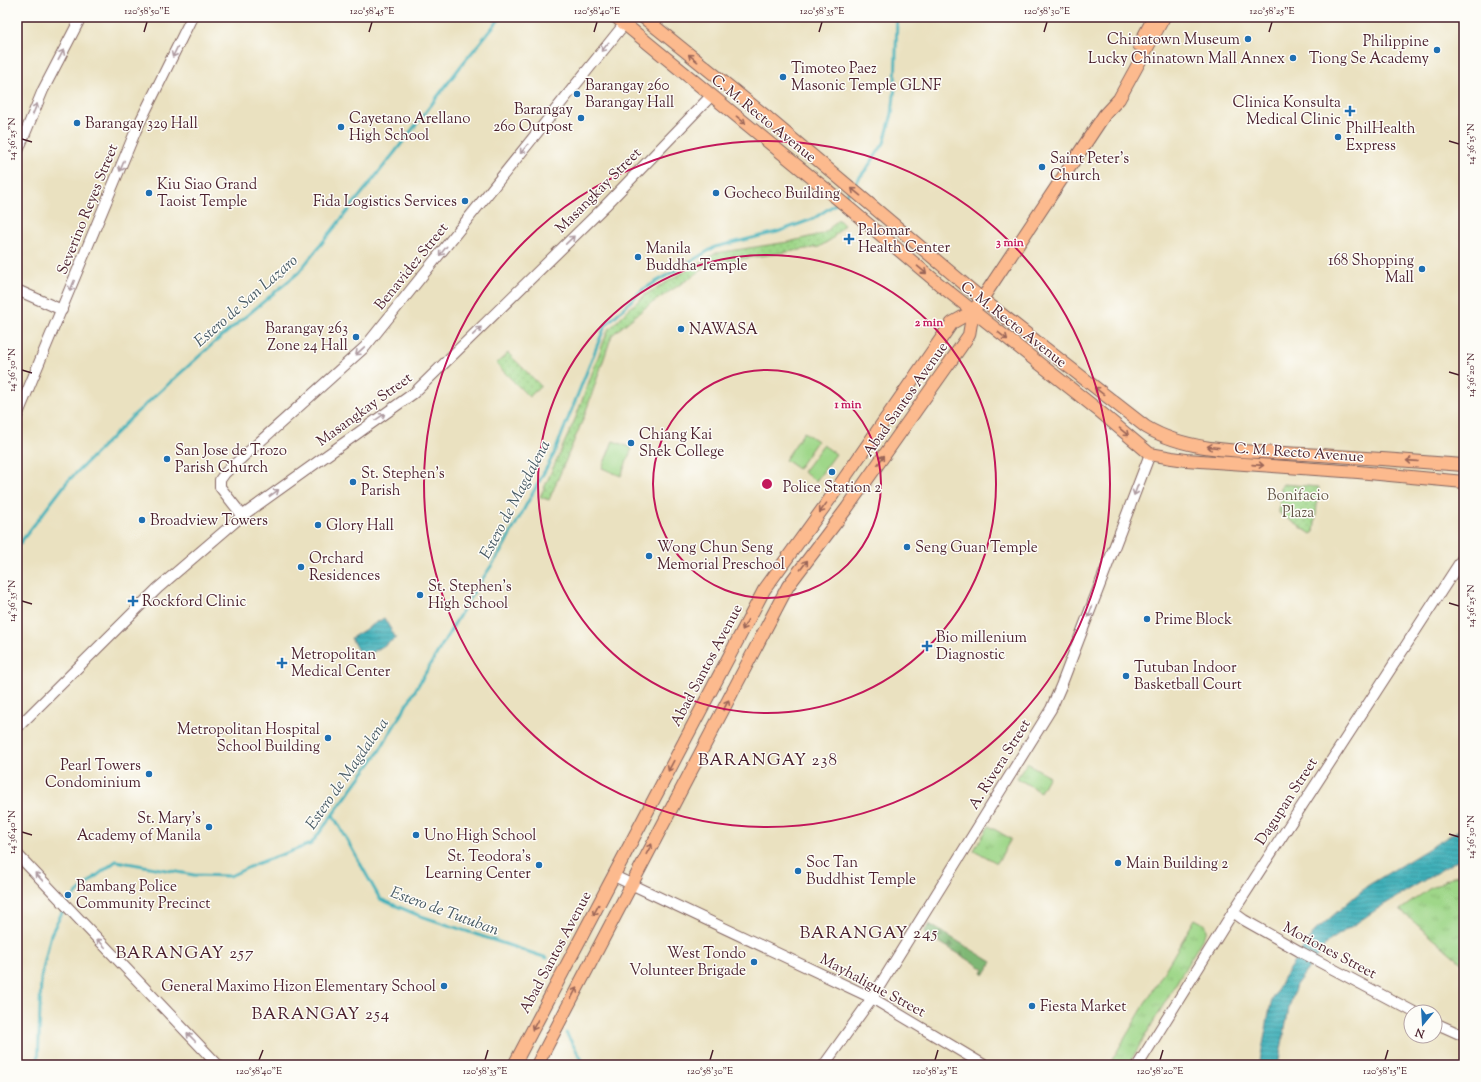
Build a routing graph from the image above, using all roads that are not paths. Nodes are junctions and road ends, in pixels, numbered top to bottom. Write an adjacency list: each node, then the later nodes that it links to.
1 (81, 17): 9 (street, one-way to 1)
2 (192, 17): 12 (street, Severino Reyes Street, one-way to 12)
3 (643, 17): 11 (main road, C. M. Recto Avenue, one-way to 3)
4 (1154, 17): 8 (main road)
5 (1164, 17): 8 (main road)
6 (623, 19): 7 (main road, C. M. Recto Avenue); 18 (street, Benavidez Street, one-way to 18)
7 (711, 96): 13 (main road, C. M. Recto Avenue, one-way to 13); 18 (street, Masangkay Street, one-way to 7)
8 (1105, 114): 11 (main road, Abad Santos Avenue)
9 (17, 153)
10 (17, 290): 12 (street)
11 (982, 299): 13 (main road, Abad Santos Avenue); 16 (main road, C. M. Recto Avenue, one-way to 11)
12 (62, 310): 14 (street, Severino Reyes Street)
13 (972, 311): 15 (main road, C. M. Recto Avenue, one-way to 15); 22 (main road, Abad Santos Avenue, one-way to 22); 23 (main road, Abad Santos Avenue, one-way to 13)
14 (17, 416)
15 (1150, 454): 17 (main road, C. M. Recto Avenue, one-way to 17); 25 (street, A. Rivera Street, one-way to 25)
16 (1464, 464)
17 (1464, 482)
18 (242, 515): 20 (street, Masangkay Street)
19 (1464, 556): 24 (street, Dagupan Street)
20 (17, 728)
21 (17, 854): 29 (street, one-way to 21)
22 (614, 876): 23 (street, Mayhaligue Street); 30 (main road, Abad Santos Avenue, one-way to 30)
23 (631, 884): 25 (street, Mayhaligue Street); 31 (main road, Abad Santos Avenue, one-way to 23)
24 (1233, 912): 26 (street, Moriones Street); 34 (street, Dagupan Street)
25 (872, 998): 32 (street, A. Rivera Street); 33 (street, Mayhaligue Street)
26 (1403, 1006)
27 (1443, 1027): 28 (street)
28 (1464, 1036)
29 (218, 1065)
30 (514, 1065)
31 (537, 1065)
32 (824, 1065)
33 (984, 1065)
34 (1138, 1065)

